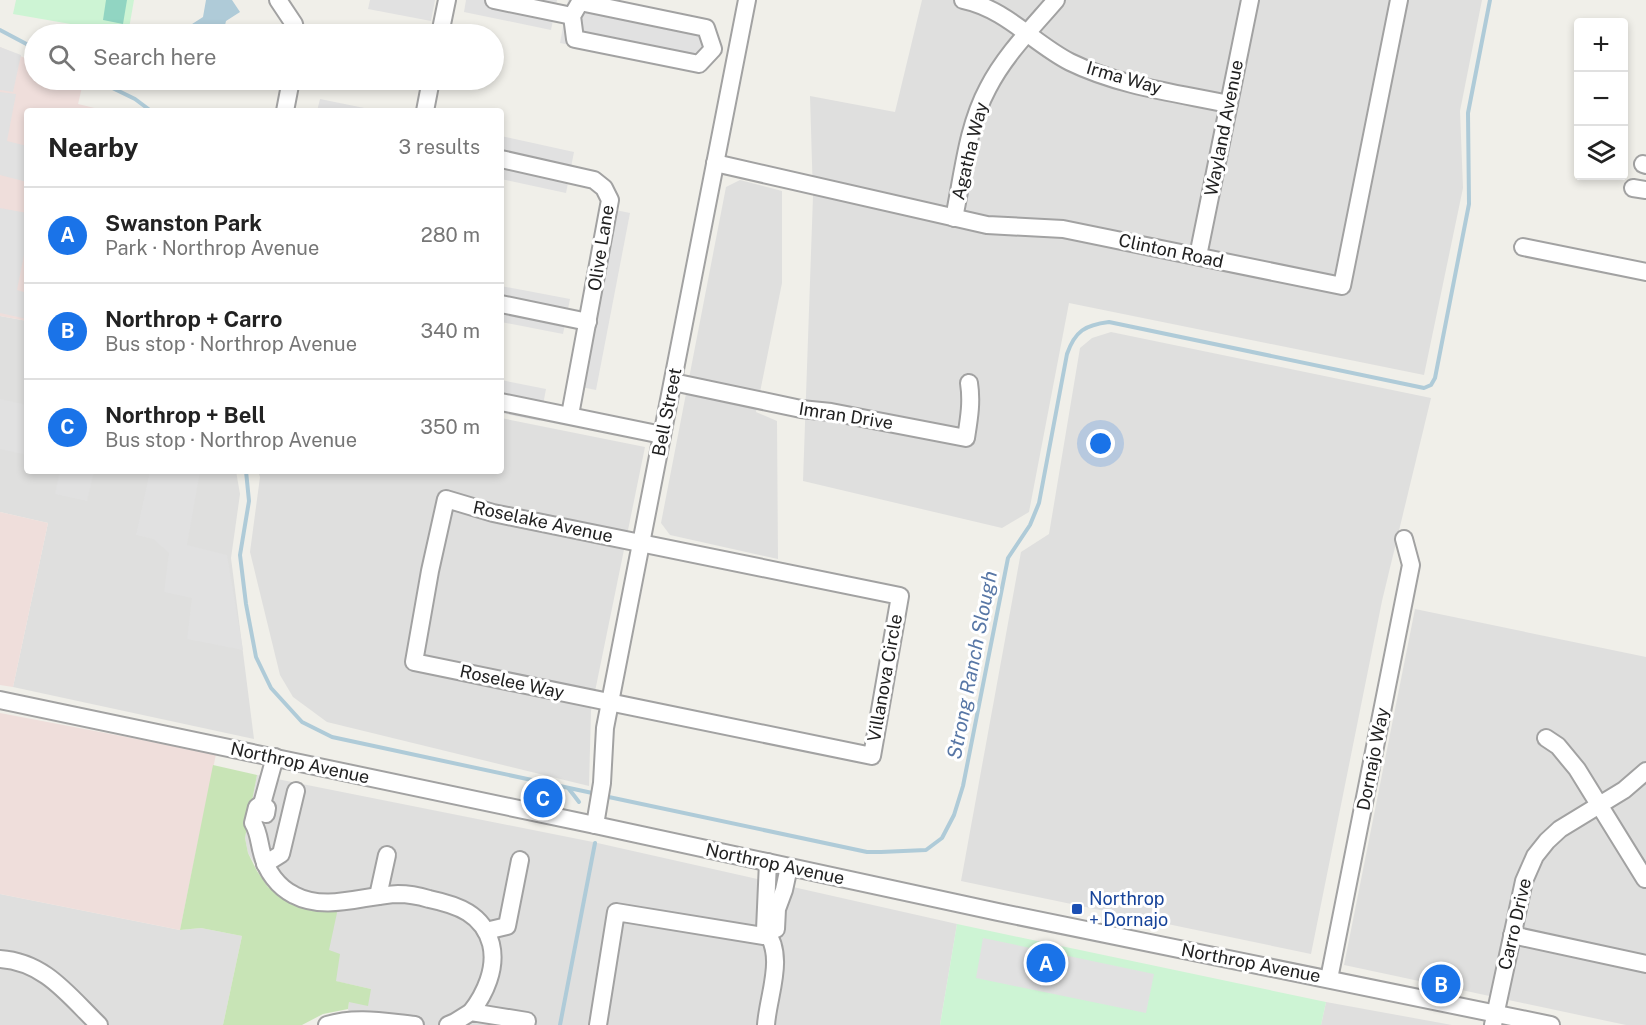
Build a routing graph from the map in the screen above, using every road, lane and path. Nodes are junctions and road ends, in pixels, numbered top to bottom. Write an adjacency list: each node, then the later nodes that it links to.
1 (278, 0): 10 (street)
2 (447, 0): 11 (street)
3 (494, 0): 9 (street)
4 (747, 0): 14 (street, Bell Street)
5 (963, 0): 12 (street, Irma Way)
6 (1056, 0): 12 (street, Agatha Way)
7 (1250, 0): 17 (street, Wayland Avenue)
8 (1399, 0): 24 (street, Clinton Road)
9 (572, 16): 13 (street); 13 (street)
10 (294, 24)
11 (442, 24)
12 (1027, 34): 17 (street, Irma Way); 22 (street, Agatha Way)
13 (713, 49): 14 (street)
14 (737, 54): 21 (street, Bell Street)
15 (289, 90): 18 (street)
16 (429, 90): 19 (street)
17 (1229, 104): 24 (street, Wayland Avenue)
18 (286, 108)
19 (426, 108)
20 (504, 160): 27 (street, Olive Lane)
21 (715, 163): 22 (street, Clinton Road); 28 (street, Bell Street)
22 (954, 218): 24 (street, Clinton Road)
23 (1523, 247): 25 (street)
24 (1198, 256)
25 (1646, 272)
26 (504, 305): 27 (street)
27 (588, 322): 31 (street, Olive Lane)
28 (673, 382): 29 (street, Imran Drive); 32 (street, Bell Street)
29 (969, 383)
30 (504, 403): 31 (street)
31 (570, 415): 32 (street)
32 (662, 435): 34 (street, Bell Street)
33 (1404, 539): 57 (street, Dornajo Way)
34 (641, 543): 35 (street, Roselake Avenue); 37 (street, Bell Street); 37 (street, Villanova Circle)
35 (414, 662): 37 (street, Roselee Way)
36 (0, 700): 39 (street, Northrop Avenue)
37 (610, 702): 43 (street, Bell Street)
38 (1546, 738): 42 (street)
39 (275, 757): 43 (street, Northrop Avenue); 47 (street)
40 (1646, 771): 42 (street, Carro Drive)
41 (296, 791): 47 (street)
42 (1599, 805): 49 (street); 53 (street, Carro Drive)
43 (595, 825): 46 (street, Northrop Avenue)
44 (387, 855): 50 (street)
45 (520, 860): 52 (street)
46 (768, 862): 48 (street, Northrop Avenue); 51 (street)
47 (266, 864): 50 (street)
48 (789, 867): 51 (street); 57 (street, Northrop Avenue)
49 (1645, 879)
50 (378, 896): 52 (street)
51 (771, 907): 54 (street)
52 (486, 931): 58 (street)
53 (1512, 935): 56 (street); 59 (street, Carro Drive)
54 (770, 937): 65 (street); 66 (street)
55 (0, 959): 61 (street)
56 (1646, 963)
57 (1329, 979): 59 (street, Northrop Avenue)
58 (471, 1012): 60 (street); 64 (street)
59 (1494, 1019): 67 (street, Northrop Avenue)
60 (527, 1023)
61 (99, 1025)
62 (327, 1025): 63 (street)
63 (415, 1025)
64 (448, 1025)
65 (598, 1025)
66 (766, 1025)
67 (1551, 1025)

